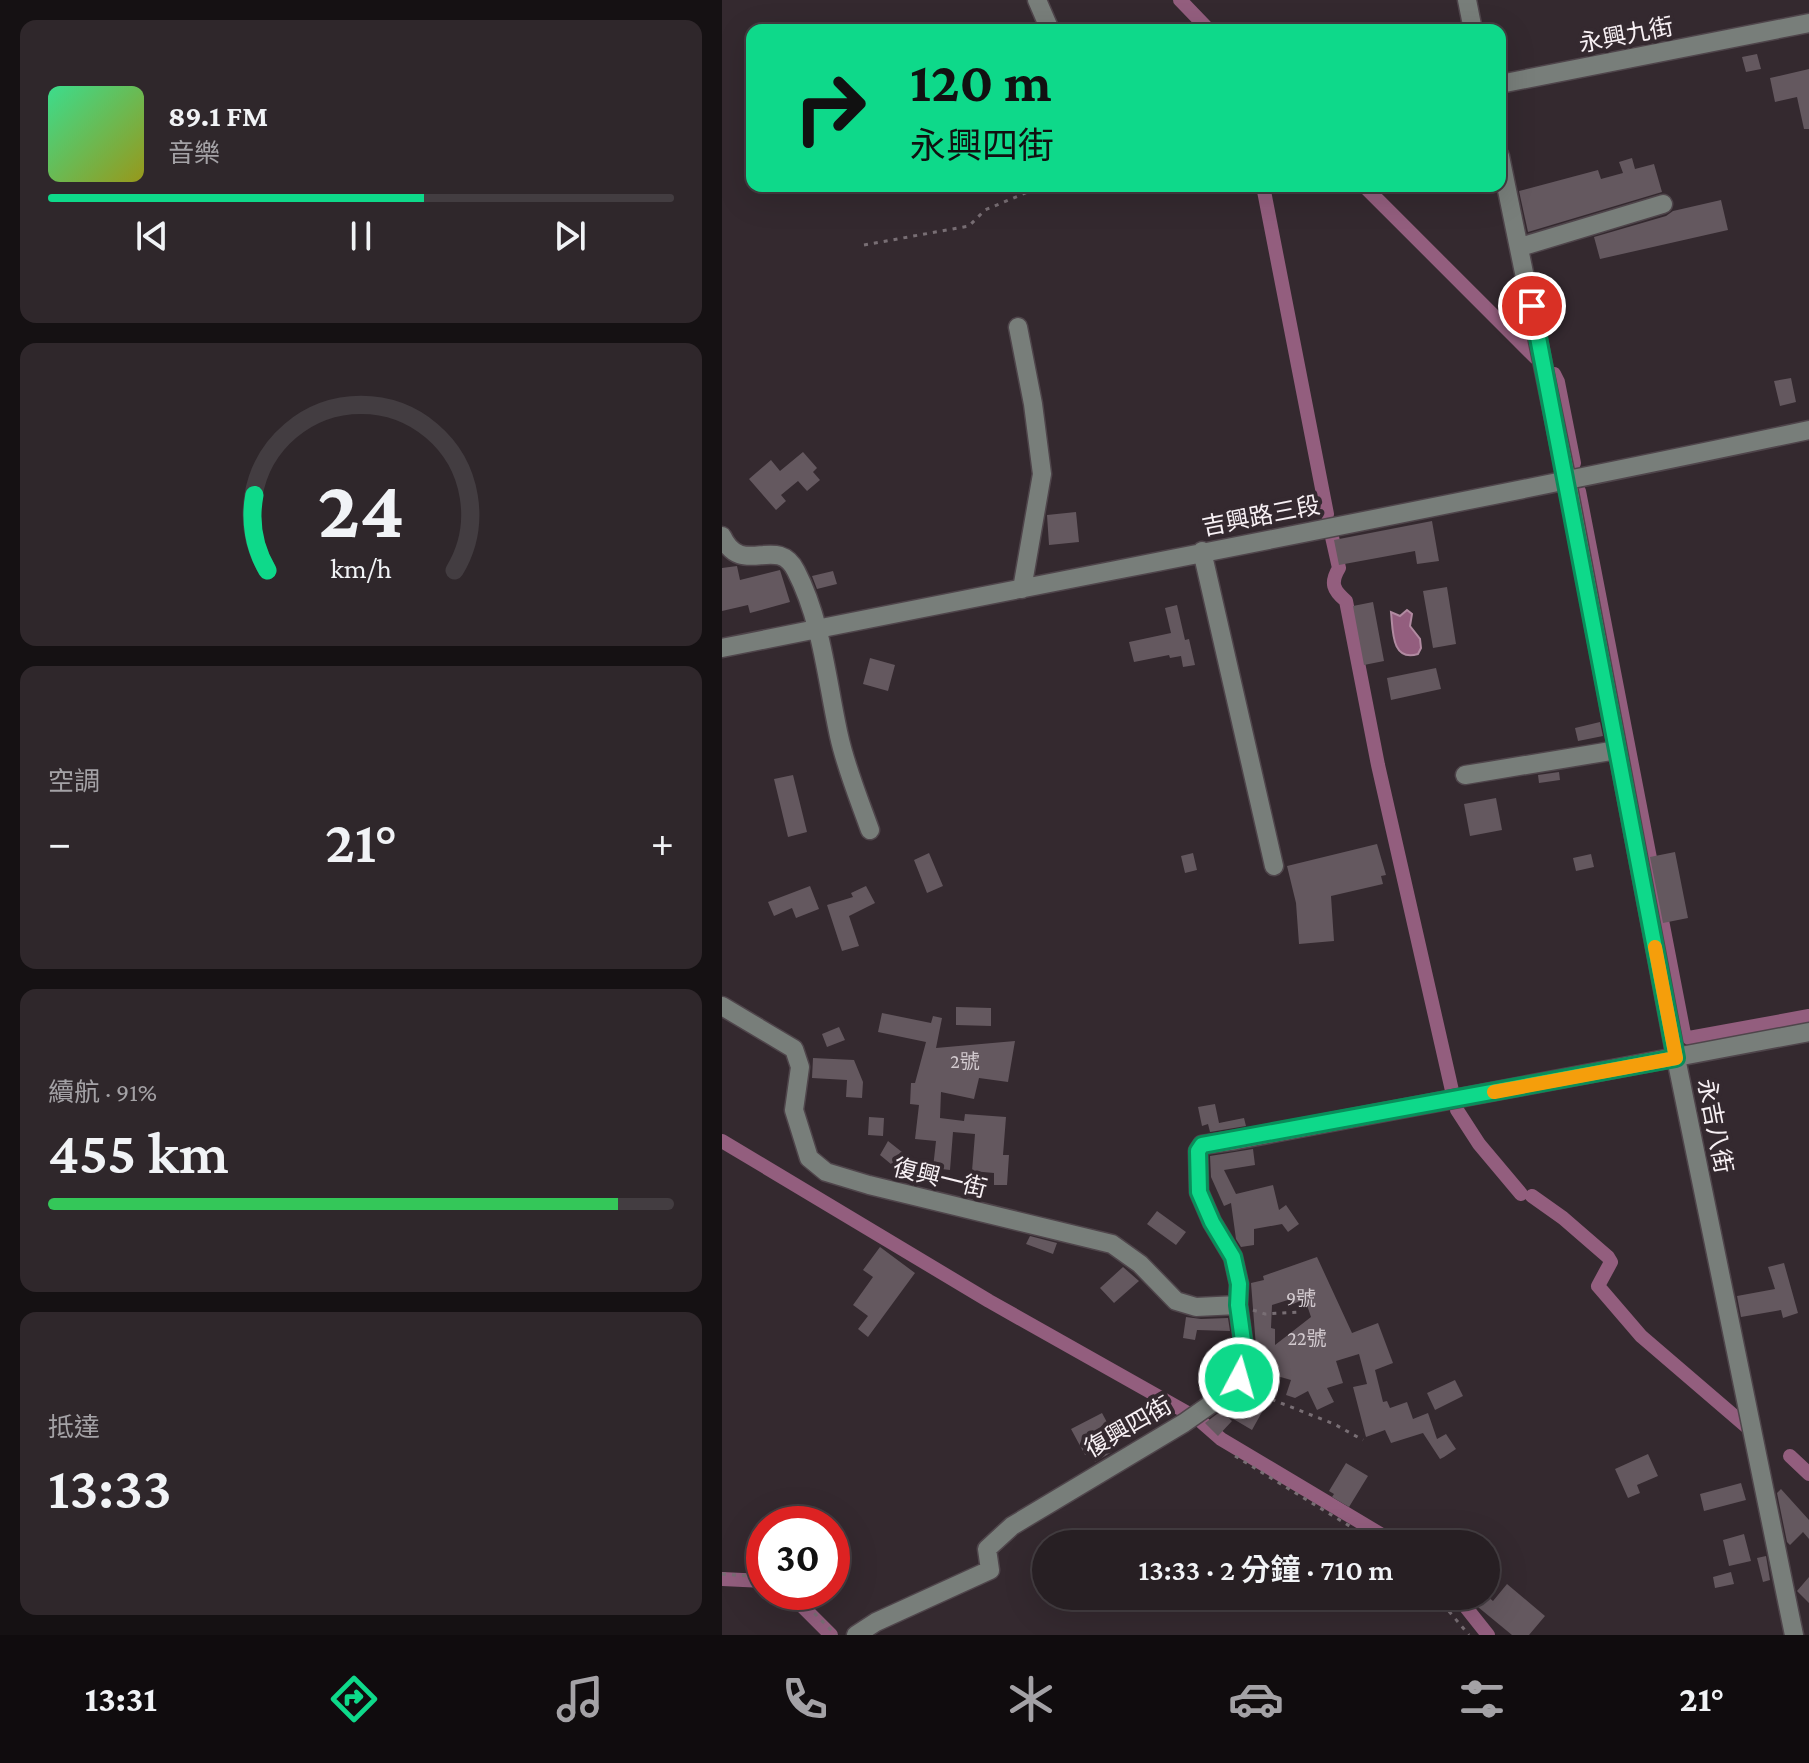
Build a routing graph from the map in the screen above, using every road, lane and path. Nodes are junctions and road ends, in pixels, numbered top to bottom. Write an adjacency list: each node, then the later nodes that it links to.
1 (1037, 0): 4 (street)
2 (1467, 0): 5 (street)
3 (1809, 23): 6 (street, 永興九街)
4 (1047, 24)
5 (1472, 24)
6 (1506, 83)
7 (1506, 183): 11 (street, 永吉八街)
8 (1028, 192): 10 (path)
9 (1663, 204): 11 (street)
10 (864, 245)
11 (1520, 247): 14 (street, 永吉八街)
12 (1018, 327): 17 (street)
13 (1809, 430): 14 (street, 吉興路三段)
14 (1567, 482): 16 (street, 吉興路三段); 20 (street, 永吉八街)
15 (722, 536): 18 (street)
16 (1202, 551): 17 (street, 吉興路三段); 23 (street)
17 (1022, 589): 18 (street, 吉興路三段)
18 (818, 629): 19 (street, 吉興路三段); 22 (street)
19 (722, 648)
20 (1617, 750): 21 (street); 26 (street, 永吉八街)
21 (1465, 775)
22 (870, 830)
23 (1274, 866)
24 (722, 1006): 27 (street, 復興一街)
25 (1809, 1032): 26 (street)
26 (1676, 1058): 27 (street); 40 (street, 永吉八街)
27 (1238, 1305): 28 (path); 29 (street)
28 (1300, 1312)
29 (1238, 1385): 30 (path); 38 (street, 復興四街)
30 (1363, 1440)
31 (1235, 1456): 32 (path)
32 (1356, 1530)
33 (722, 1574): 34 (path)
34 (746, 1576)
35 (811, 1610): 37 (path)
36 (1448, 1610): 39 (path)
37 (836, 1635)
38 (856, 1635)
39 (1469, 1635)
40 (1794, 1635)

